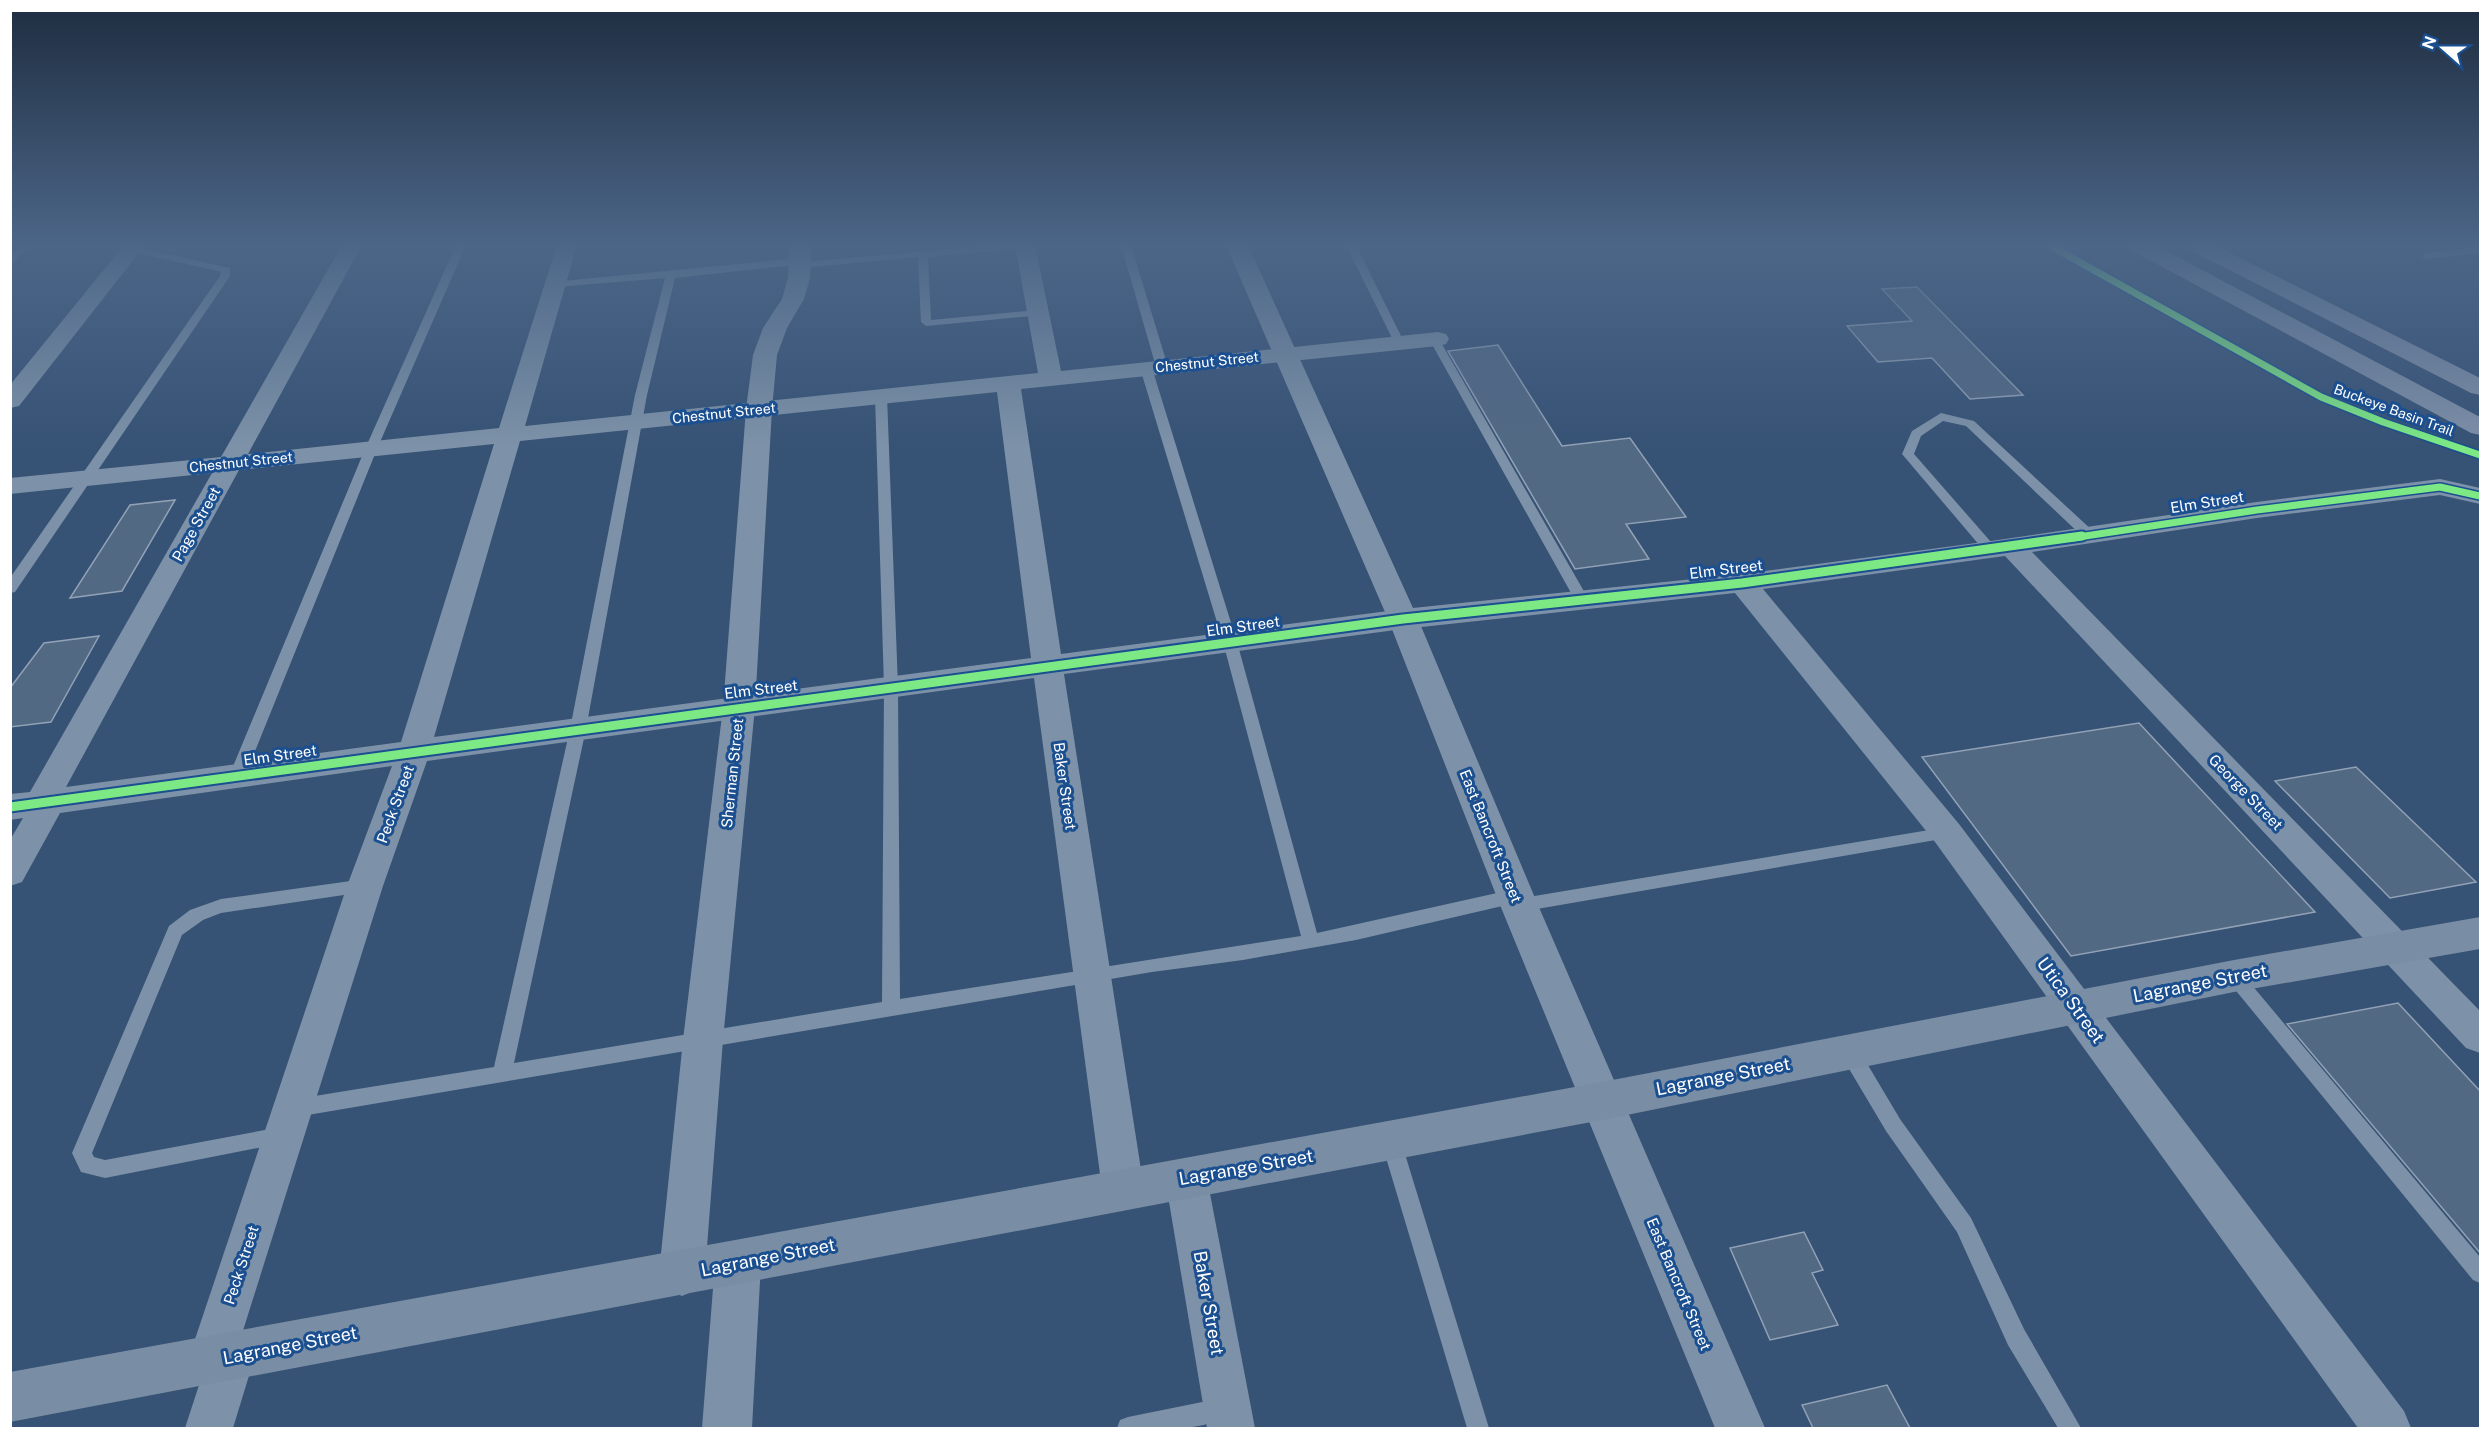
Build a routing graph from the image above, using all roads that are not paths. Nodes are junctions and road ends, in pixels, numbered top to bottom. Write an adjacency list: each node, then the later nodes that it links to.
1 (81, 312): 23 (street)
2 (200, 312): 30 (lane)
3 (314, 312): 29 (street, Page Street)
4 (432, 312): 28 (lane)
5 (547, 312): 27 (street, Peck Street)
6 (662, 312): 25 (lane)
7 (785, 312): 24 (street, Sherman Street)
8 (926, 312): 14 (lane)
9 (1141, 312): 18 (lane)
10 (1267, 312): 17 (street, East Bancroft Street)
11 (1383, 312): 16 (lane)
12 (2265, 312): 26 (main road)
13 (2331, 312): 21 (main road)
14 (1038, 313): 19 (street)
15 (1436, 339): 16 (street, Chestnut Street); 37 (lane)
16 (1399, 342): 17 (street, Chestnut Street)
17 (1285, 354): 18 (street, Chestnut Street); 38 (street, East Bancroft Street)
18 (1154, 367): 19 (street, Chestnut Street); 39 (lane)
19 (1051, 378): 20 (street, Chestnut Street)
20 (1008, 383): 22 (street, Chestnut Street); 40 (street, Baker Street)
21 (2481, 388)
22 (881, 396): 24 (street, Chestnut Street); 41 (lane)
23 (10, 400)
24 (759, 409): 25 (street, Chestnut Street); 42 (street, Sherman Street)
25 (638, 422): 27 (street, Chestnut Street); 43 (lane)
26 (2479, 426)
27 (510, 435): 28 (street, Chestnut Street); 44 (street, Peck Street)
28 (371, 449): 29 (street, Chestnut Street); 45 (lane)
29 (230, 463): 30 (street, Chestnut Street); 46 (street, Page Street)
30 (86, 479): 31 (street, Chestnut Street); 36 (lane)
31 (10, 486)
32 (2481, 496): 33 (street, Elm Street)
33 (2089, 535): 34 (street, Elm Street); 34 (lane)
34 (2001, 548): 35 (street, Elm Street); 54 (street, George Street)
35 (1742, 583): 37 (street, Elm Street); 48 (street, Utica Street)
36 (10, 589)
37 (1582, 600): 38 (street, Elm Street)
38 (1403, 619): 39 (street, Elm Street); 51 (street, East Bancroft Street)
39 (1230, 642): 40 (street, Elm Street); 53 (lane)
40 (1049, 667): 41 (street, Elm Street); 55 (street, Baker Street)
41 (891, 687): 42 (street, Elm Street); 58 (lane)
42 (739, 707): 43 (street, Elm Street); 60 (street, Sherman Street)
43 (578, 729): 44 (street, Elm Street); 62 (lane)
44 (414, 752): 45 (street, Elm Street); 50 (street, Peck Street)
45 (237, 776): 46 (street, Elm Street)
46 (44, 803): 47 (street, Elm Street); 49 (street, Page Street)
47 (10, 807)
48 (1947, 832): 51 (lane); 57 (street, Utica Street)
49 (10, 872)
50 (364, 886): 64 (street, Peck Street); 64 (lane)
51 (1517, 901): 53 (lane); 63 (street, East Bancroft Street)
52 (2481, 933): 54 (main road, Lagrange Street)
53 (1311, 941): 55 (lane)
54 (2396, 949): 56 (main road, Lagrange Street); 59 (street, George Street)
55 (1091, 976): 58 (lane); 67 (street, Baker Street)
56 (2234, 976): 57 (main road, Lagrange Street); 70 (lane)
57 (2076, 1007): 61 (main road, Lagrange Street); 80 (street, Utica Street)
58 (891, 1008): 60 (lane)
59 (2481, 1036)
60 (703, 1040): 62 (lane); 69 (street, Sherman Street)
61 (1849, 1051): 63 (main road, Lagrange Street); 79 (lane)
62 (502, 1073): 64 (lane)
63 (1602, 1101): 65 (main road, Lagrange Street); 78 (street, East Bancroft Street)
64 (288, 1122): 71 (street, Peck Street)
65 (1391, 1140): 66 (main road, Lagrange Street); 77 (lane)
66 (1186, 1178): 67 (main road, Lagrange Street); 73 (street, Baker Street)
67 (1123, 1190): 68 (main road, Lagrange Street)
68 (738, 1263): 69 (main road, Lagrange Street); 75 (street)
69 (682, 1273): 71 (main road, Lagrange Street)
70 (2481, 1273)
71 (221, 1358): 72 (main road, Lagrange Street); 74 (street, Peck Street)
72 (10, 1397)
73 (1229, 1418): 76 (lane)
74 (209, 1428)
75 (727, 1428)
76 (1128, 1428)
77 (1478, 1428)
78 (1740, 1428)
79 (2070, 1428)
80 (2387, 1428)

